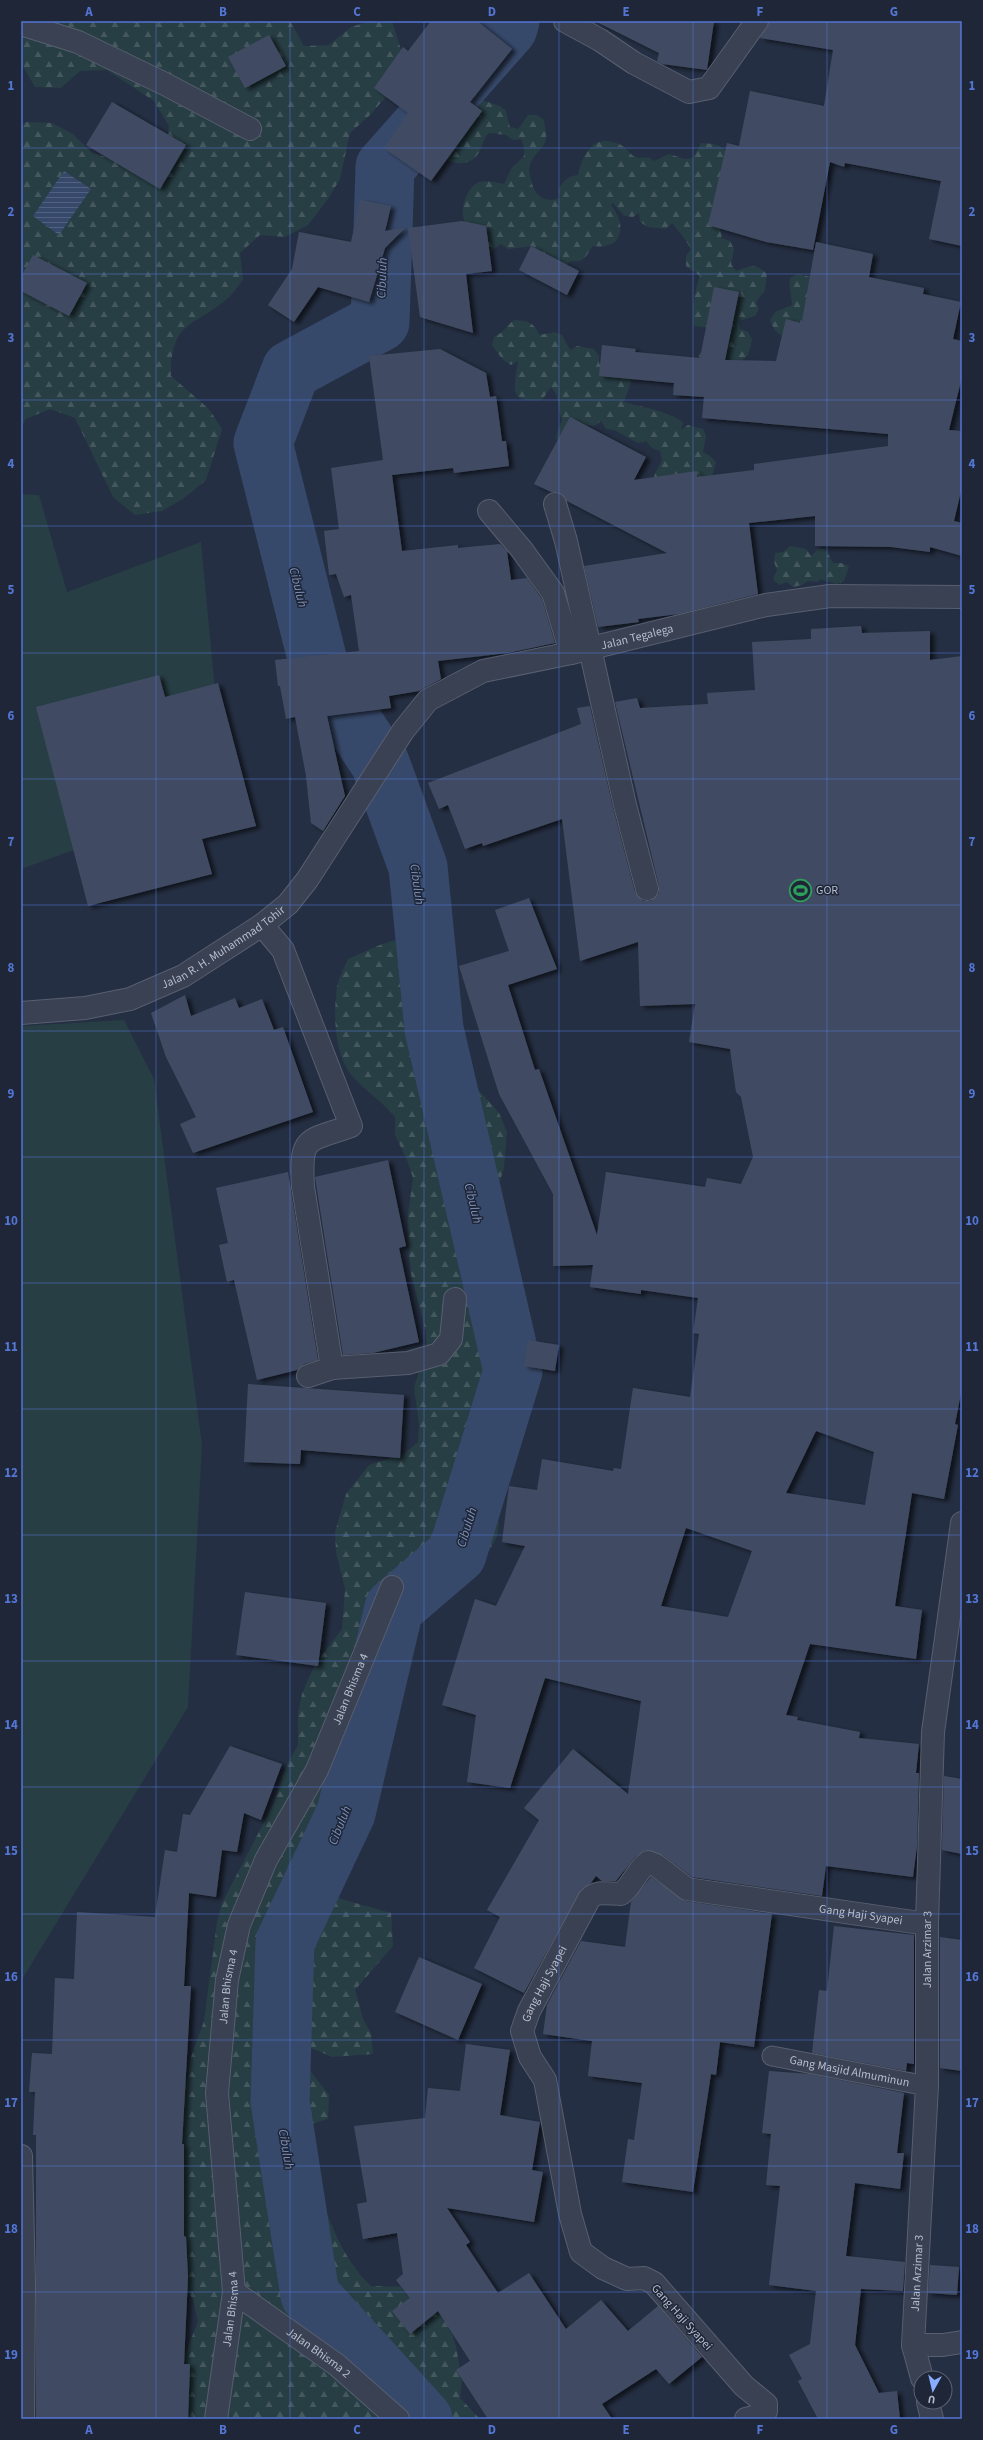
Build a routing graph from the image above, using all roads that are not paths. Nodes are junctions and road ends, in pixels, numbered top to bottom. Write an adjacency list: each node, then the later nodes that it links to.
1 (565, 21): 2 (street)
2 (758, 21)
3 (21, 24): 4 (street)
4 (250, 129)
5 (555, 504): 8 (street)
6 (489, 511): 8 (street)
7 (962, 597): 8 (street, Jalan Tegalega)
8 (581, 650): 9 (street, Jalan Tegalega); 10 (street)
9 (365, 789): 11 (street, Jalan R. H. Muhammad Tohir)
10 (647, 889)
11 (262, 925): 12 (street, Jalan R. H. Muhammad Tohir); 14 (street)
12 (21, 1013)
13 (455, 1299): 14 (street)
14 (332, 1368): 15 (street)
15 (308, 1376)
16 (962, 1523): 18 (street, Jalan Arzimar 3)
17 (392, 1587): 22 (street, Jalan Bhisma 4)
18 (927, 1924): 20 (street, Jalan Arzimar 3); 29 (street, Gang Haji Syapei)
19 (772, 2056): 20 (lane, Gang Masjid Almuminun)
20 (927, 2086): 24 (street, Jalan Arzimar 3)
21 (21, 2156): 27 (street)
22 (234, 2292): 26 (street, Jalan Bhisma 2); 28 (street, Jalan Bhisma 4)
23 (962, 2342): 24 (street)
24 (913, 2345): 25 (street, Jalan Arzimar 3)
25 (920, 2370)
26 (389, 2416)
27 (23, 2419)
28 (216, 2419)
29 (746, 2419)

